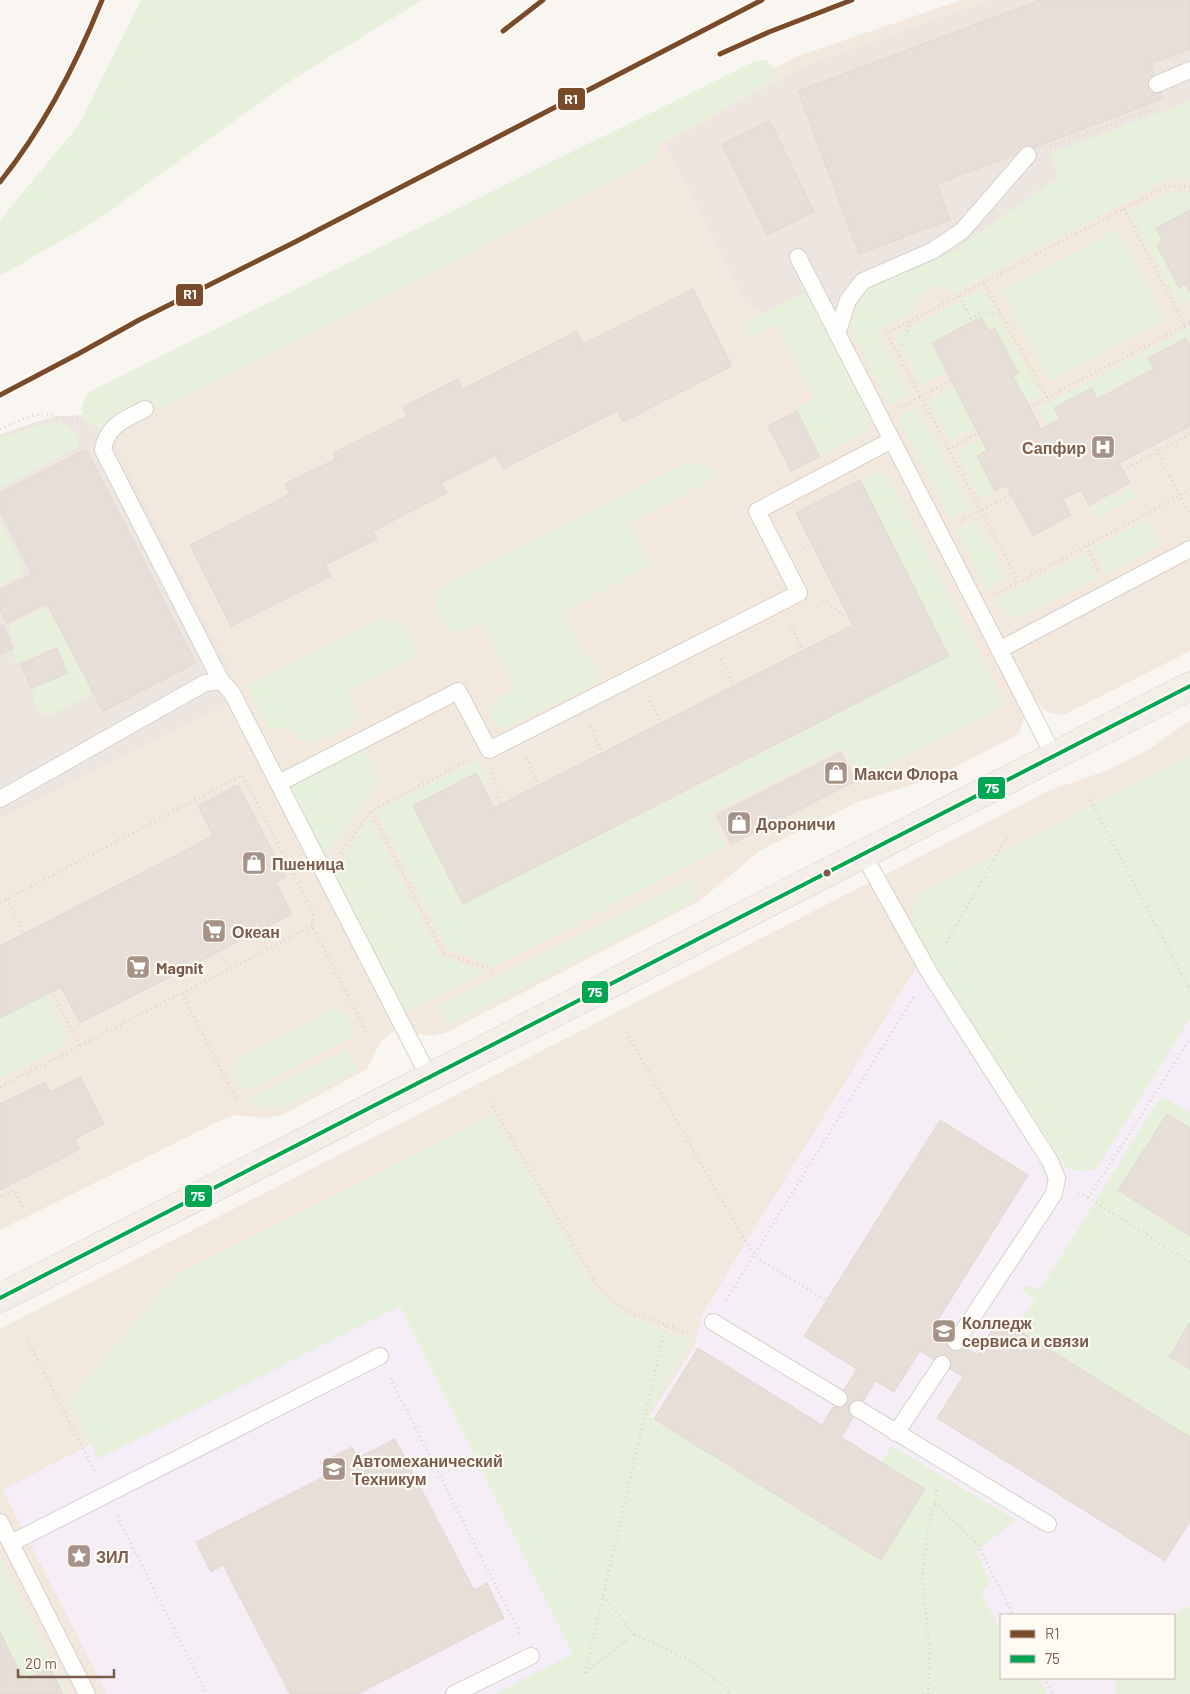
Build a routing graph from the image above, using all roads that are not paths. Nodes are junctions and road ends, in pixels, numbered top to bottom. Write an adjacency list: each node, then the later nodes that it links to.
1 (1190, 70): 2 (lane)
2 (1157, 84)
3 (1028, 155): 5 (lane)
4 (798, 257): 5 (lane)
5 (837, 334): 7 (lane)
6 (145, 409): 10 (lane)
7 (892, 440): 9 (lane); 13 (lane)
8 (1190, 549): 9 (lane)
9 (999, 650): 12 (lane)
10 (221, 681): 13 (lane); 14 (lane)
11 (1190, 686): 12 (main road)
12 (1054, 756): 15 (main road)
13 (279, 783): 16 (lane)
14 (0, 799)
15 (864, 854): 16 (main road); 19 (lane)
16 (429, 1077): 17 (main road)
17 (0, 1298)
18 (713, 1322): 22 (lane)
19 (956, 1342)
20 (380, 1356): 27 (lane)
21 (942, 1364): 24 (lane)
22 (839, 1398)
23 (858, 1410): 24 (lane)
24 (896, 1433): 26 (lane)
25 (0, 1522): 27 (lane)
26 (1048, 1524)
27 (11, 1544): 29 (lane)
28 (531, 1656): 30 (lane)
29 (87, 1694)
30 (454, 1694)

